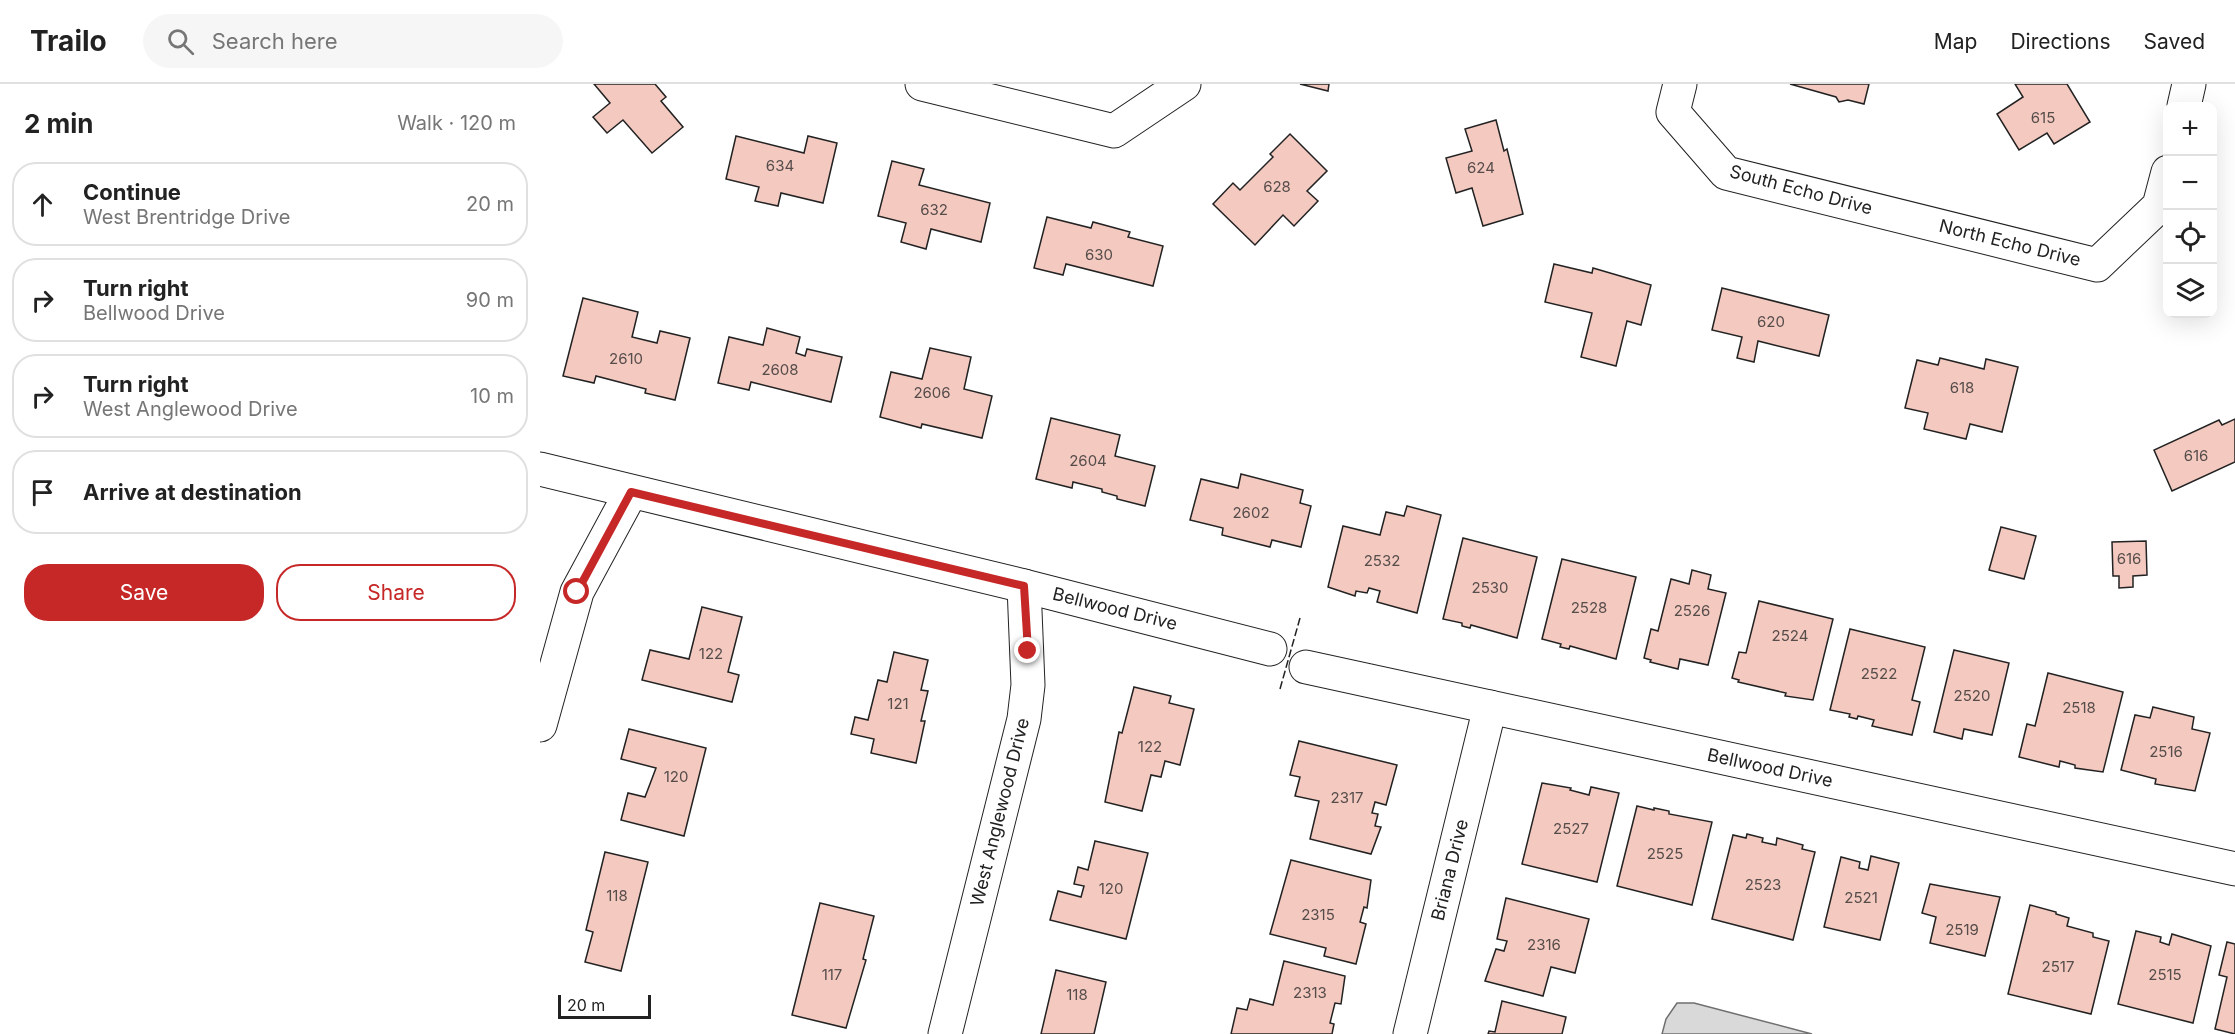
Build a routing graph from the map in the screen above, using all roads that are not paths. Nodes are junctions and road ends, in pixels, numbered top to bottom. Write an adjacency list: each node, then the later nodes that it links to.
1 (922, 84): 2 (street)
2 (1184, 84)
3 (1680, 84): 7 (street, South Echo Drive)
4 (2189, 84): 5 (street)
5 (2185, 102)
6 (2163, 191): 7 (street, North Echo Drive)
7 (1911, 219)
8 (540, 469): 9 (street, Bellwood Drive)
9 (631, 492): 10 (street, Bellwood Drive); 14 (street)
10 (1024, 586): 11 (street, Bellwood Drive); 16 (street, West Anglewood Drive)
11 (1270, 649)
12 (1306, 667): 13 (street, Bellwood Drive)
13 (1491, 707): 15 (street, Bellwood Drive); 17 (street, Briana Drive)
14 (540, 725)
15 (2235, 869)
16 (945, 1034)
17 (1410, 1034)

